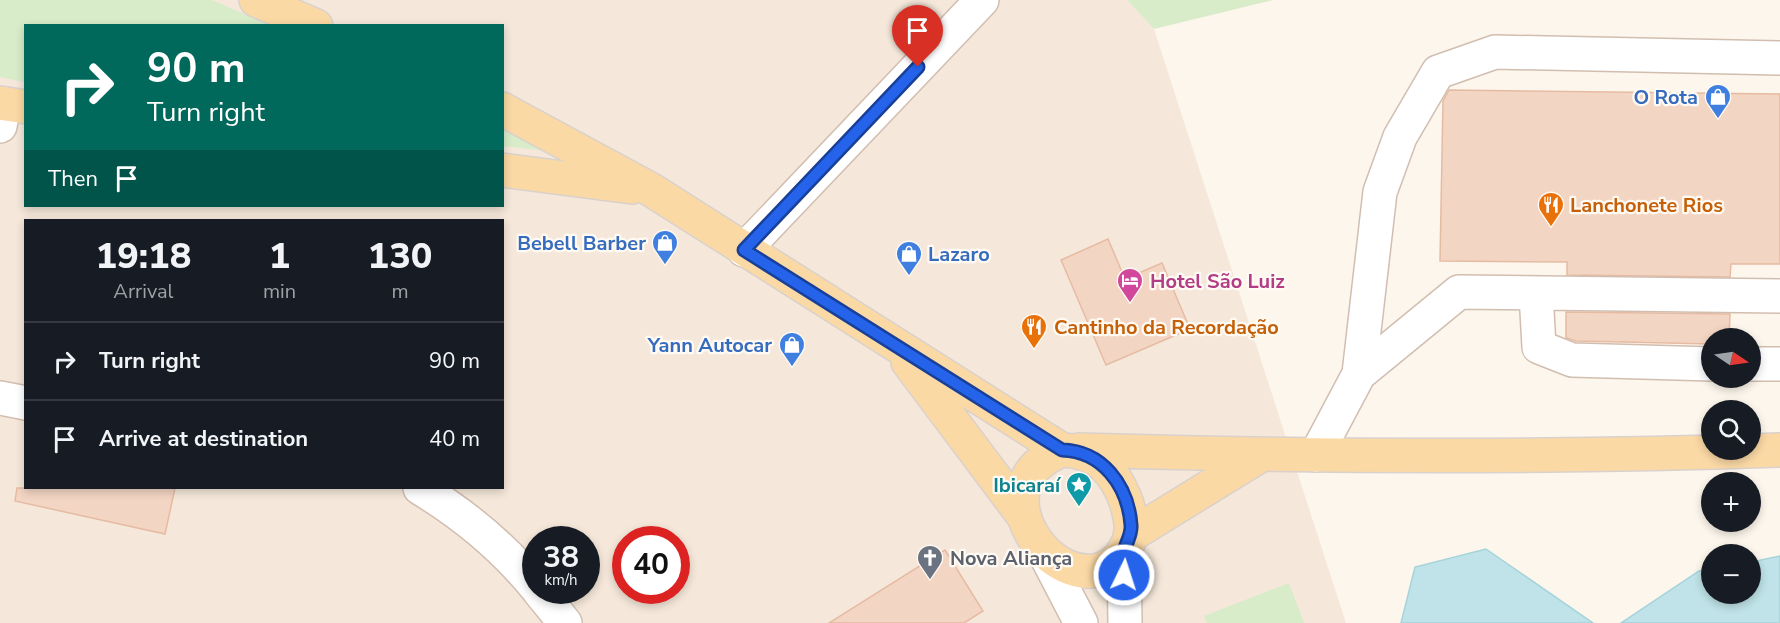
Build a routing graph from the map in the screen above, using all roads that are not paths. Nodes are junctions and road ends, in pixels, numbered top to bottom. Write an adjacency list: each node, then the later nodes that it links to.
1 (256, 0): 3 (main road)
2 (982, 0): 8 (street)
3 (311, 24)
4 (1780, 58): 15 (street)
5 (504, 110): 7 (main road)
6 (504, 170): 7 (main road)
7 (650, 189): 8 (main road)
8 (744, 250): 11 (main road)
9 (1536, 293): 10 (street); 12 (street); 15 (street)
10 (1780, 296)
11 (896, 347): 18 (main road); 23 (main road)
12 (1701, 364)
13 (1761, 364): 14 (street)
14 (1780, 364)
15 (1359, 374): 21 (street)
16 (0, 399): 17 (street)
17 (24, 403)
18 (1070, 450): 20 (main road); 23 (main road); 24 (main road)
19 (1780, 450): 21 (main road)
20 (1261, 455): 21 (main road); 24 (main road)
21 (1316, 455)
22 (422, 489): 26 (street)
23 (1025, 518): 25 (main road)
24 (1128, 543): 25 (main road); 30 (street)
25 (1043, 550): 29 (street)
26 (522, 570)
27 (550, 604): 28 (street)
28 (565, 623)
29 (1081, 623)
30 (1125, 623)

